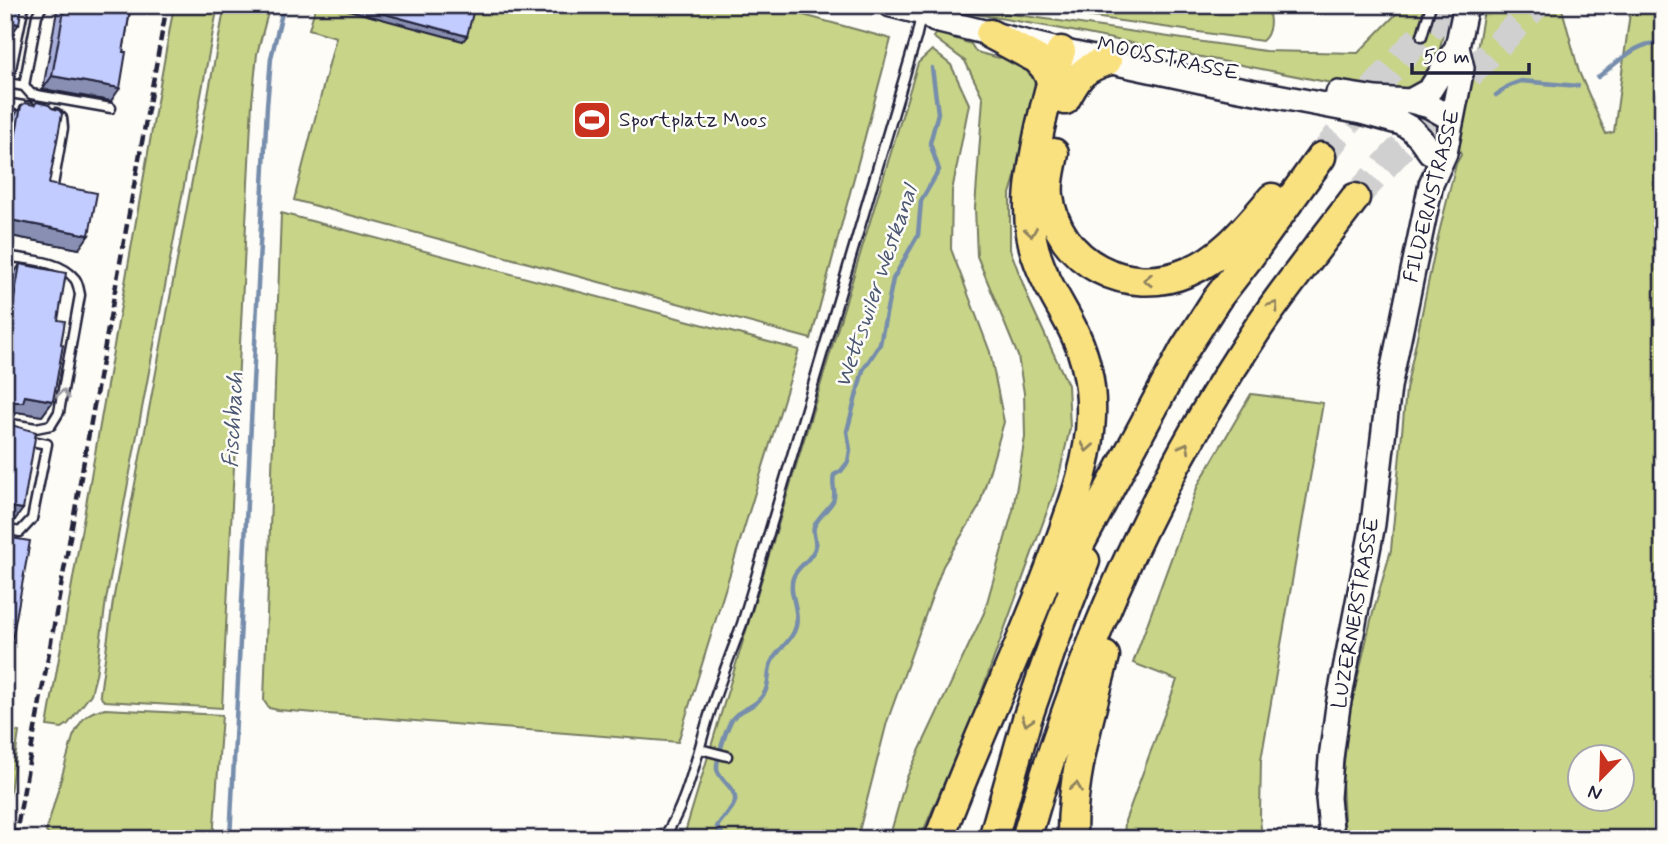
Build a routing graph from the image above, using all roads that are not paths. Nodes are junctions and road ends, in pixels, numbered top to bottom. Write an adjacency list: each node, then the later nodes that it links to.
1 (24, 5): 11 (lane)
2 (43, 5): 12 (lane)
3 (1431, 5): 7 (lane)
4 (1466, 5): 8 (main road)
5 (912, 9): 6 (main road, MOOSSTRASSE); 9 (main road, MOOSSTRASSE); 30 (lane)
6 (990, 34): 9 (main road, MOOSSTRASSE); 13 (highway)
7 (1423, 36)
8 (1457, 47): 14 (main road); 18 (main road)
9 (1067, 48): 10 (main road, MOOSSTRASSE); 13 (highway); 14 (main road, MOOSSTRASSE)
10 (1107, 61): 13 (highway); 17 (main road, MOOSSTRASSE)
11 (7, 84): 12 (lane)
12 (24, 86): 16 (lane)
13 (1058, 90): 27 (highway, one-way to 13); 33 (highway, one-way to 33)
14 (1410, 102): 18 (main road, MOOSSTRASSE)
15 (5, 103): 21 (lane)
16 (111, 108)
17 (1361, 112): 18 (main road, MOOSSTRASSE); 19 (main road, MOOSSTRASSE)
18 (1442, 117): 19 (main road); 20 (main road, FILDERNSTRASSE)
19 (1430, 152): 20 (main road)
20 (1431, 184): 24 (main road, FILDERNSTRASSE)
21 (52, 191)
22 (1356, 198): 28 (highway, one-way to 22)
23 (5, 256): 25 (lane, one-way to 23)
24 (1389, 387): 38 (main road, LUZERNERSTRASSE)
25 (5, 423)
26 (5, 436): 29 (lane)
27 (1118, 473): 34 (highway); 35 (highway, one-way to 35)
28 (1153, 508): 36 (highway); 37 (highway, one-way to 28)
29 (5, 529)
30 (700, 749): 31 (lane); 32 (lane)
31 (727, 756)
32 (662, 839)
33 (939, 839)
34 (954, 839)
35 (993, 839)
36 (1026, 839)
37 (1072, 839)
38 (1332, 839)

